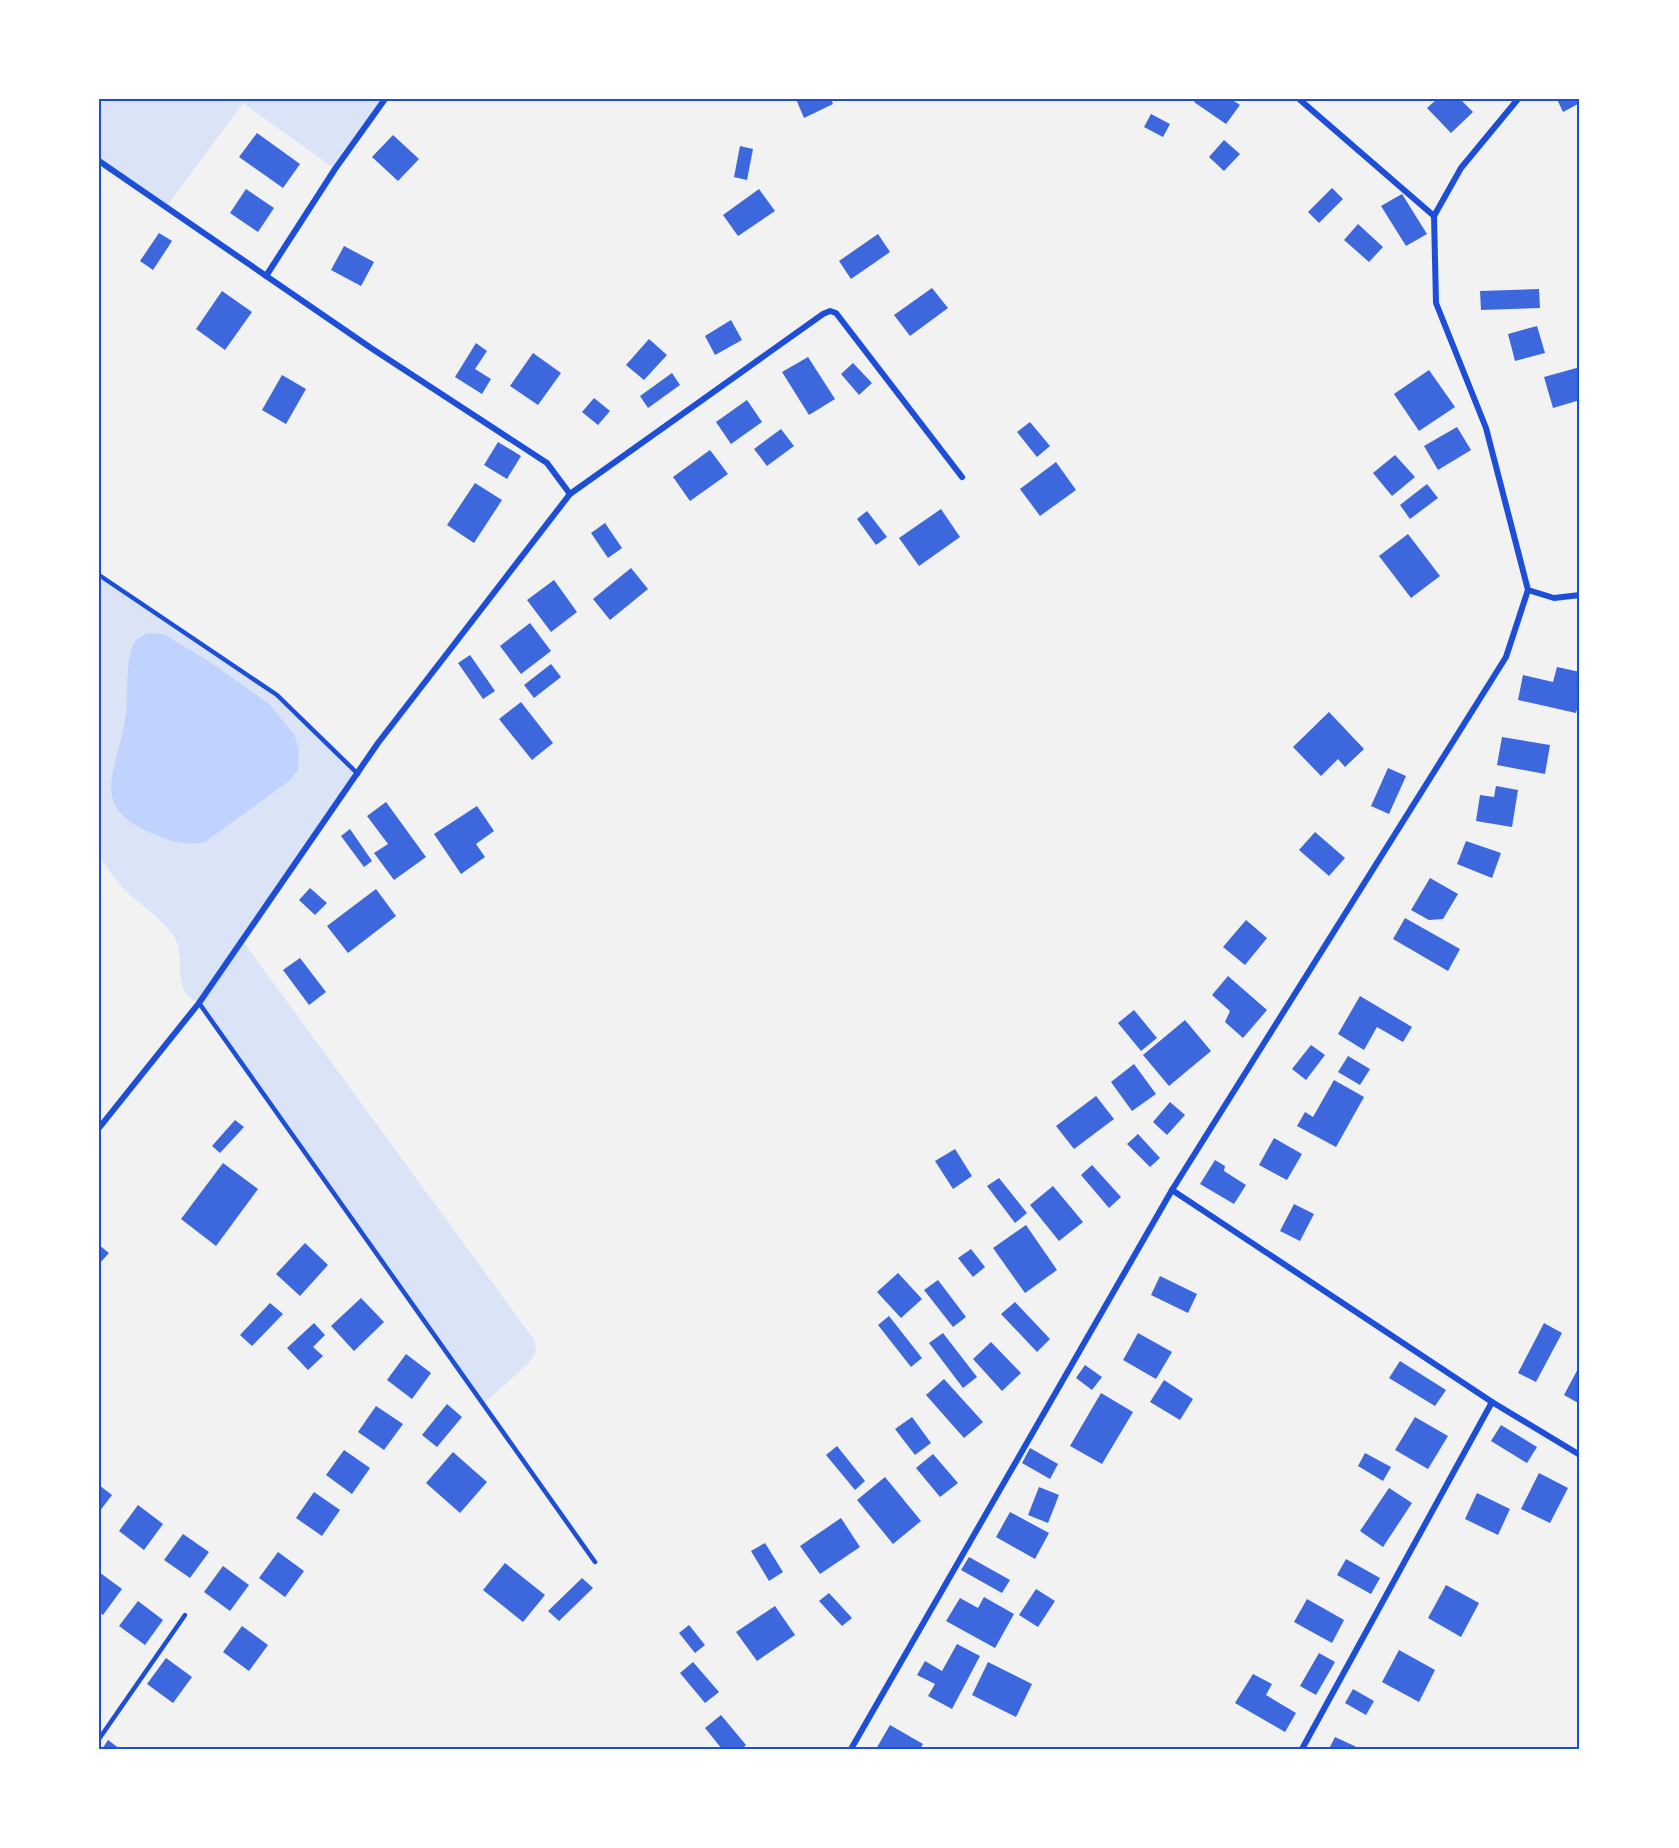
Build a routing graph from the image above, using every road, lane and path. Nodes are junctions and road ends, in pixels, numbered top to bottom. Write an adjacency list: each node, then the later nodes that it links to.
1 (385, 99): 6 (street)
2 (1299, 99): 5 (street)
3 (1518, 99): 5 (street)
4 (99, 161): 6 (street)
5 (1434, 216): 10 (street)
6 (266, 276): 8 (street)
7 (962, 477): 8 (street)
8 (570, 494): 12 (street)
9 (99, 575): 12 (lane)
10 (1528, 590): 11 (street); 15 (street)
11 (1580, 595)
12 (358, 774): 13 (street)
13 (199, 1003): 14 (street); 18 (lane)
14 (99, 1128)
15 (1172, 1190): 16 (street); 21 (street)
16 (1492, 1402): 17 (street); 22 (street)
17 (1580, 1455)
18 (596, 1562)
19 (185, 1615): 20 (lane)
20 (99, 1738)
21 (851, 1749)
22 (1302, 1749)

